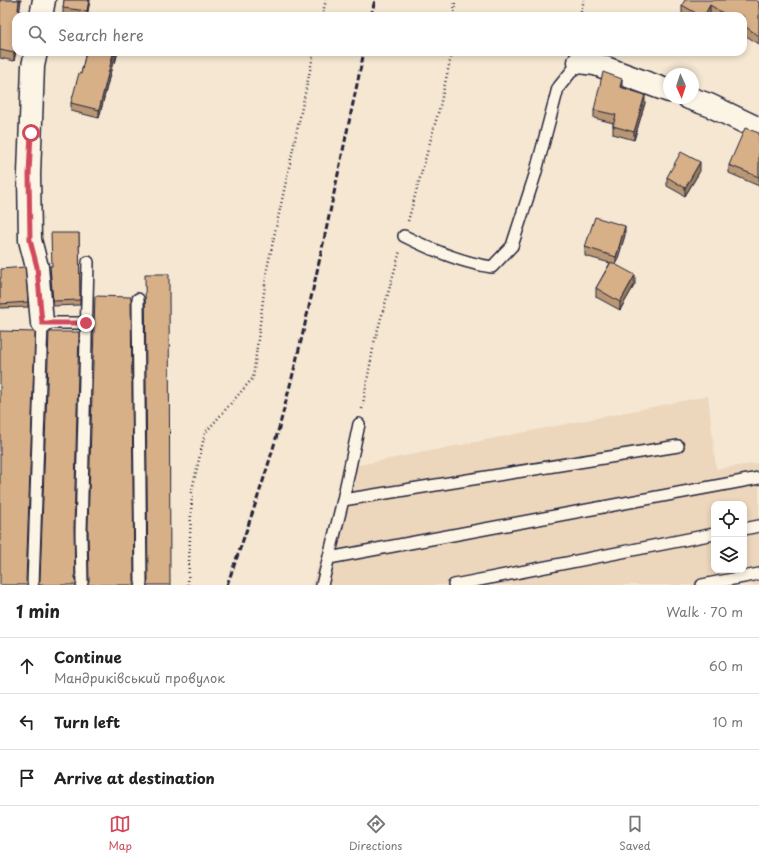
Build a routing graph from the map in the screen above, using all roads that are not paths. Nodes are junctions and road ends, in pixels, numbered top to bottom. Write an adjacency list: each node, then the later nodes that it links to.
1 (44, 0): 2 (street)
2 (42, 12)
3 (35, 56): 11 (street)
4 (579, 62): 5 (street); 8 (lane)
5 (663, 89)
6 (699, 102): 7 (street)
7 (759, 129)
8 (404, 236)
9 (88, 262): 12 (lane)
10 (138, 299): 24 (lane)
11 (42, 323): 12 (lane); 22 (lane)
12 (86, 323): 23 (lane)
13 (359, 424): 16 (lane)
14 (678, 446): 16 (lane)
15 (759, 478): 20 (lane)
16 (343, 500): 20 (lane)
17 (759, 526): 18 (lane)
18 (747, 528)
19 (711, 535): 26 (lane)
20 (329, 558): 25 (lane)
21 (759, 574): 27 (lane)
22 (33, 585)
23 (82, 585)
24 (141, 585)
25 (322, 585)
26 (454, 585)
27 (702, 585)

